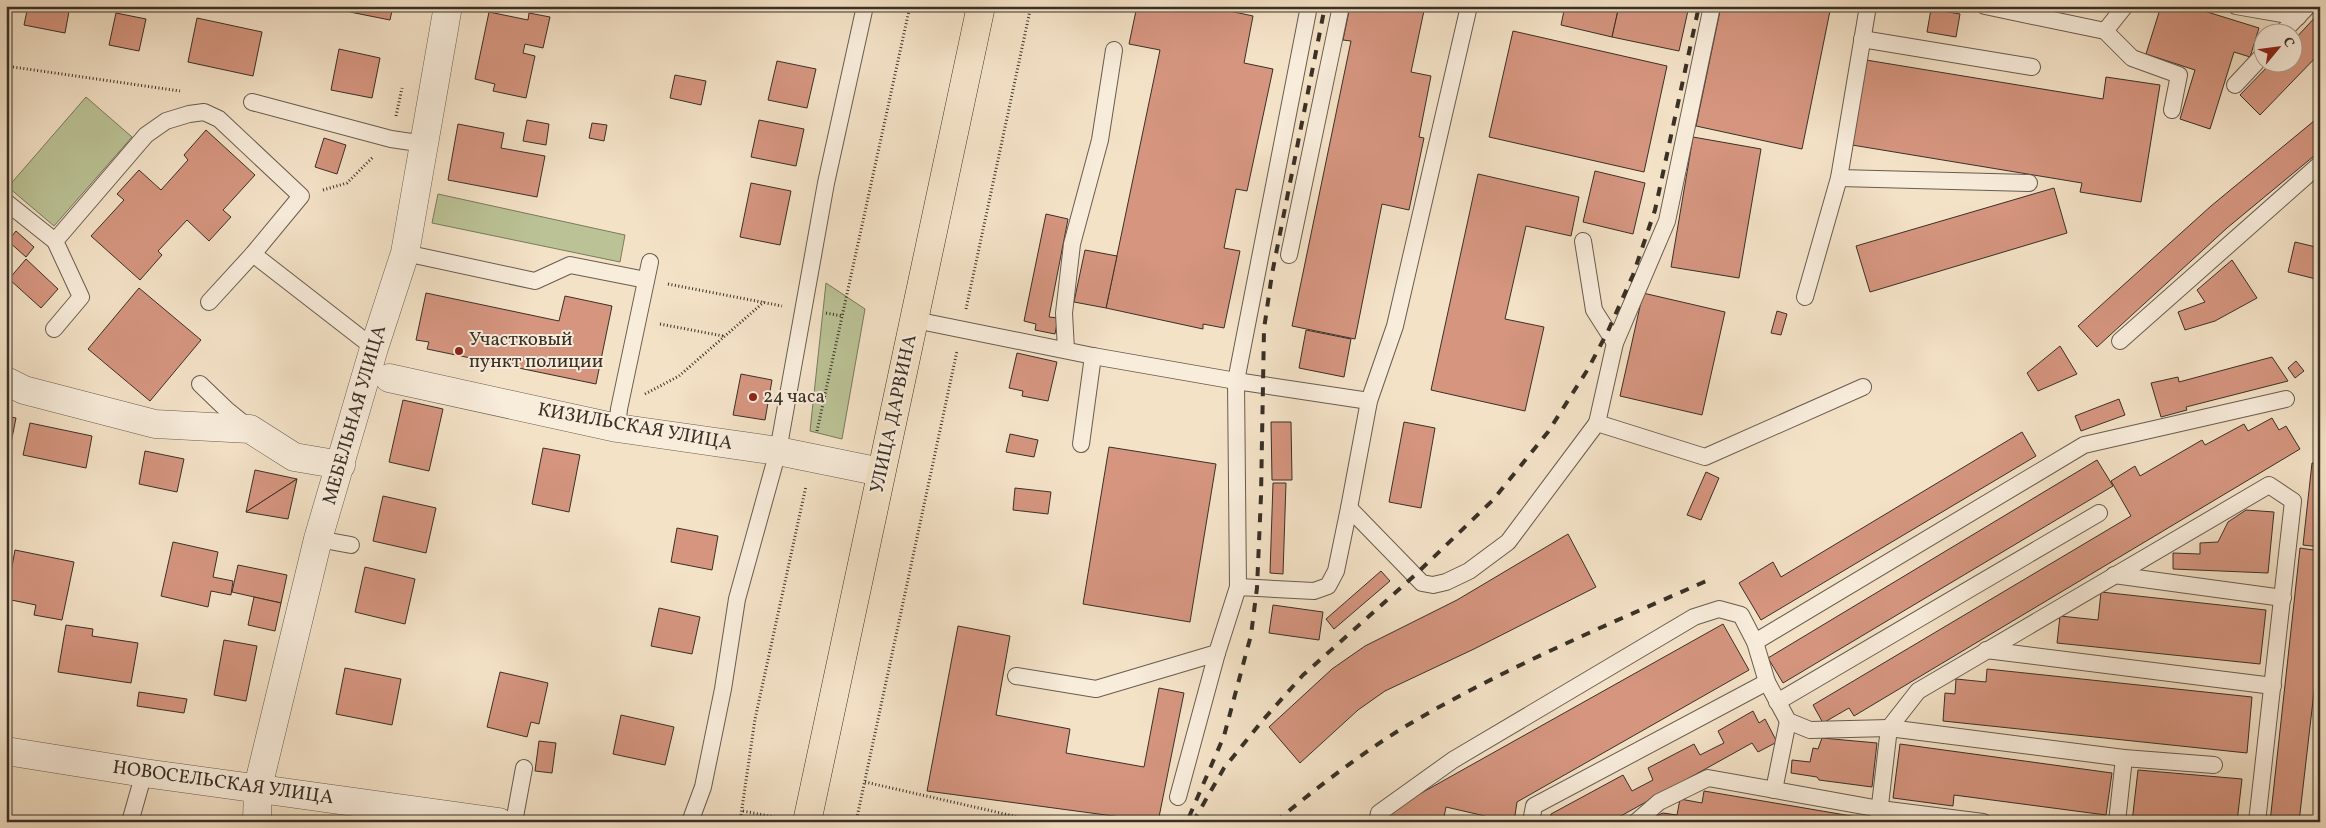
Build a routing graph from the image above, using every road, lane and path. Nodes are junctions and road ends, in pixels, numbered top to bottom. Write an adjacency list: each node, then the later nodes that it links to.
1 (448, 6): 26 (street, МЕБЕЛЬНАЯ УЛИЦА)
2 (865, 6): 41 (lane)
3 (910, 6): 42 (path)
4 (981, 6): 44 (main road, УЛИЦА ДАРВИНА)
5 (1031, 6): 46 (path)
6 (1310, 6): 55 (lane)
7 (1340, 6): 35 (lane)
8 (1469, 6): 59 (lane)
9 (1712, 6): 49 (lane)
10 (1868, 6): 17 (lane)
11 (1985, 6): 16 (lane)
12 (2125, 6): 16 (lane)
13 (2236, 6): 14 (lane)
14 (2303, 12): 15 (lane)
15 (2293, 22)
16 (2105, 31): 25 (lane)
17 (1862, 39): 21 (lane); 28 (lane)
18 (1114, 50): 51 (lane)
19 (2254, 65): 22 (lane)
20 (6, 66): 23 (path)
21 (2032, 67)
22 (2235, 85)
23 (183, 92)
24 (252, 102): 26 (lane)
25 (2172, 110)
26 (425, 144): 33 (street, МЕБЕЛЬНАЯ УЛИЦА)
27 (2320, 164): 48 (lane)
28 (1839, 178): 29 (lane); 38 (lane)
29 (2029, 183)
30 (6, 202): 31 (lane)
31 (55, 241): 34 (lane); 45 (lane)
32 (1583, 242): 49 (lane)
33 (405, 253): 37 (lane); 50 (street, МЕБЕЛЬНАЯ УЛИЦА)
34 (253, 254): 39 (lane); 50 (lane)
35 (1289, 255)
36 (650, 262): 37 (lane)
37 (646, 280): 40 (path); 43 (lane)
38 (1805, 297)
39 (209, 302)
40 (764, 302): 41 (path); 47 (path)
41 (802, 309): 42 (path); 64 (lane)
42 (842, 316): 65 (path)
43 (637, 320): 47 (path); 60 (lane)
44 (915, 320): 46 (lane); 67 (main road, УЛИЦА ДАРВИНА)
45 (54, 329)
46 (962, 329): 51 (lane); 89 (path)
47 (723, 336): 60 (path)
48 (2120, 341)
49 (1615, 343): 61 (lane)
50 (374, 348): 66 (street, МЕБЕЛЬНАЯ УЛИЦА)
51 (1066, 350): 52 (lane)
52 (1093, 356): 55 (lane); 63 (lane)
53 (389, 378): 60 (street, КИЗИЛЬСКАЯ УЛИЦА)
54 (6, 381): 62 (street)
55 (1236, 381): 59 (lane); 73 (lane)
56 (200, 384): 62 (lane)
57 (1863, 387): 61 (lane)
58 (2286, 399): 75 (lane)
59 (1369, 400): 68 (lane)
60 (618, 418): 64 (street, КИЗИЛЬСКАЯ УЛИЦА)
61 (1597, 422): 68 (lane)
62 (250, 429): 66 (street)
63 (1081, 444)
64 (778, 452): 65 (street, КИЗИЛЬСКАЯ УЛИЦА); 100 (lane)
65 (812, 458): 67 (street, КИЗИЛЬСКАЯ УЛИЦА); 93 (path)
66 (341, 465): 70 (street, МЕБЕЛЬНАЯ УЛИЦА)
67 (881, 472): 95 (main road, УЛИЦА ДАРВИНА)
68 (1349, 508): 73 (lane)
69 (2099, 513): 81 (lane)
70 (318, 539): 71 (lane); 90 (street, МЕБЕЛЬНАЯ УЛИЦА)
71 (351, 546)
72 (2114, 575): 74 (lane); 74 (lane); 76 (lane)
73 (1238, 587): 77 (lane)
74 (2282, 598): 80 (lane)
75 (1755, 642): 79 (lane); 104 (lane)
76 (1986, 650): 80 (lane); 83 (lane)
77 (1217, 653): 78 (lane); 92 (lane)
78 (1016, 676)
79 (1768, 682): 81 (lane); 105 (lane)
80 (2273, 686): 109 (lane)
81 (1777, 702): 82 (lane)
82 (1788, 721): 83 (lane); 91 (lane)
83 (1889, 728): 85 (lane); 94 (lane)
84 (6, 751): 88 (street, НОВОСЕЛЬСКАЯ УЛИЦА)
85 (2124, 758): 86 (lane); 108 (lane)
86 (2214, 765)
87 (524, 768): 99 (lane)
88 (144, 773): 90 (street, НОВОСЕЛЬСКАЯ УЛИЦА); 96 (lane)
89 (865, 782): 102 (path); 103 (path)
90 (258, 788): 97 (street, МЕБЕЛЬНАЯ УЛИЦА); 98 (street, НОВОСЕЛЬСКАЯ УЛИЦА)
91 (1774, 790): 94 (lane); 106 (lane)
92 (1178, 797)
93 (743, 811): 95 (path); 101 (path)
94 (1879, 815): 107 (lane)
95 (797, 821)
96 (130, 822)
97 (257, 822)
98 (499, 822)
99 (514, 822)
100 (690, 822)
101 (740, 822)
102 (856, 822)
103 (1040, 822)
104 (1376, 822)
105 (1531, 822)
106 (1636, 822)
107 (1983, 822)
108 (2117, 822)
109 (2257, 822)

